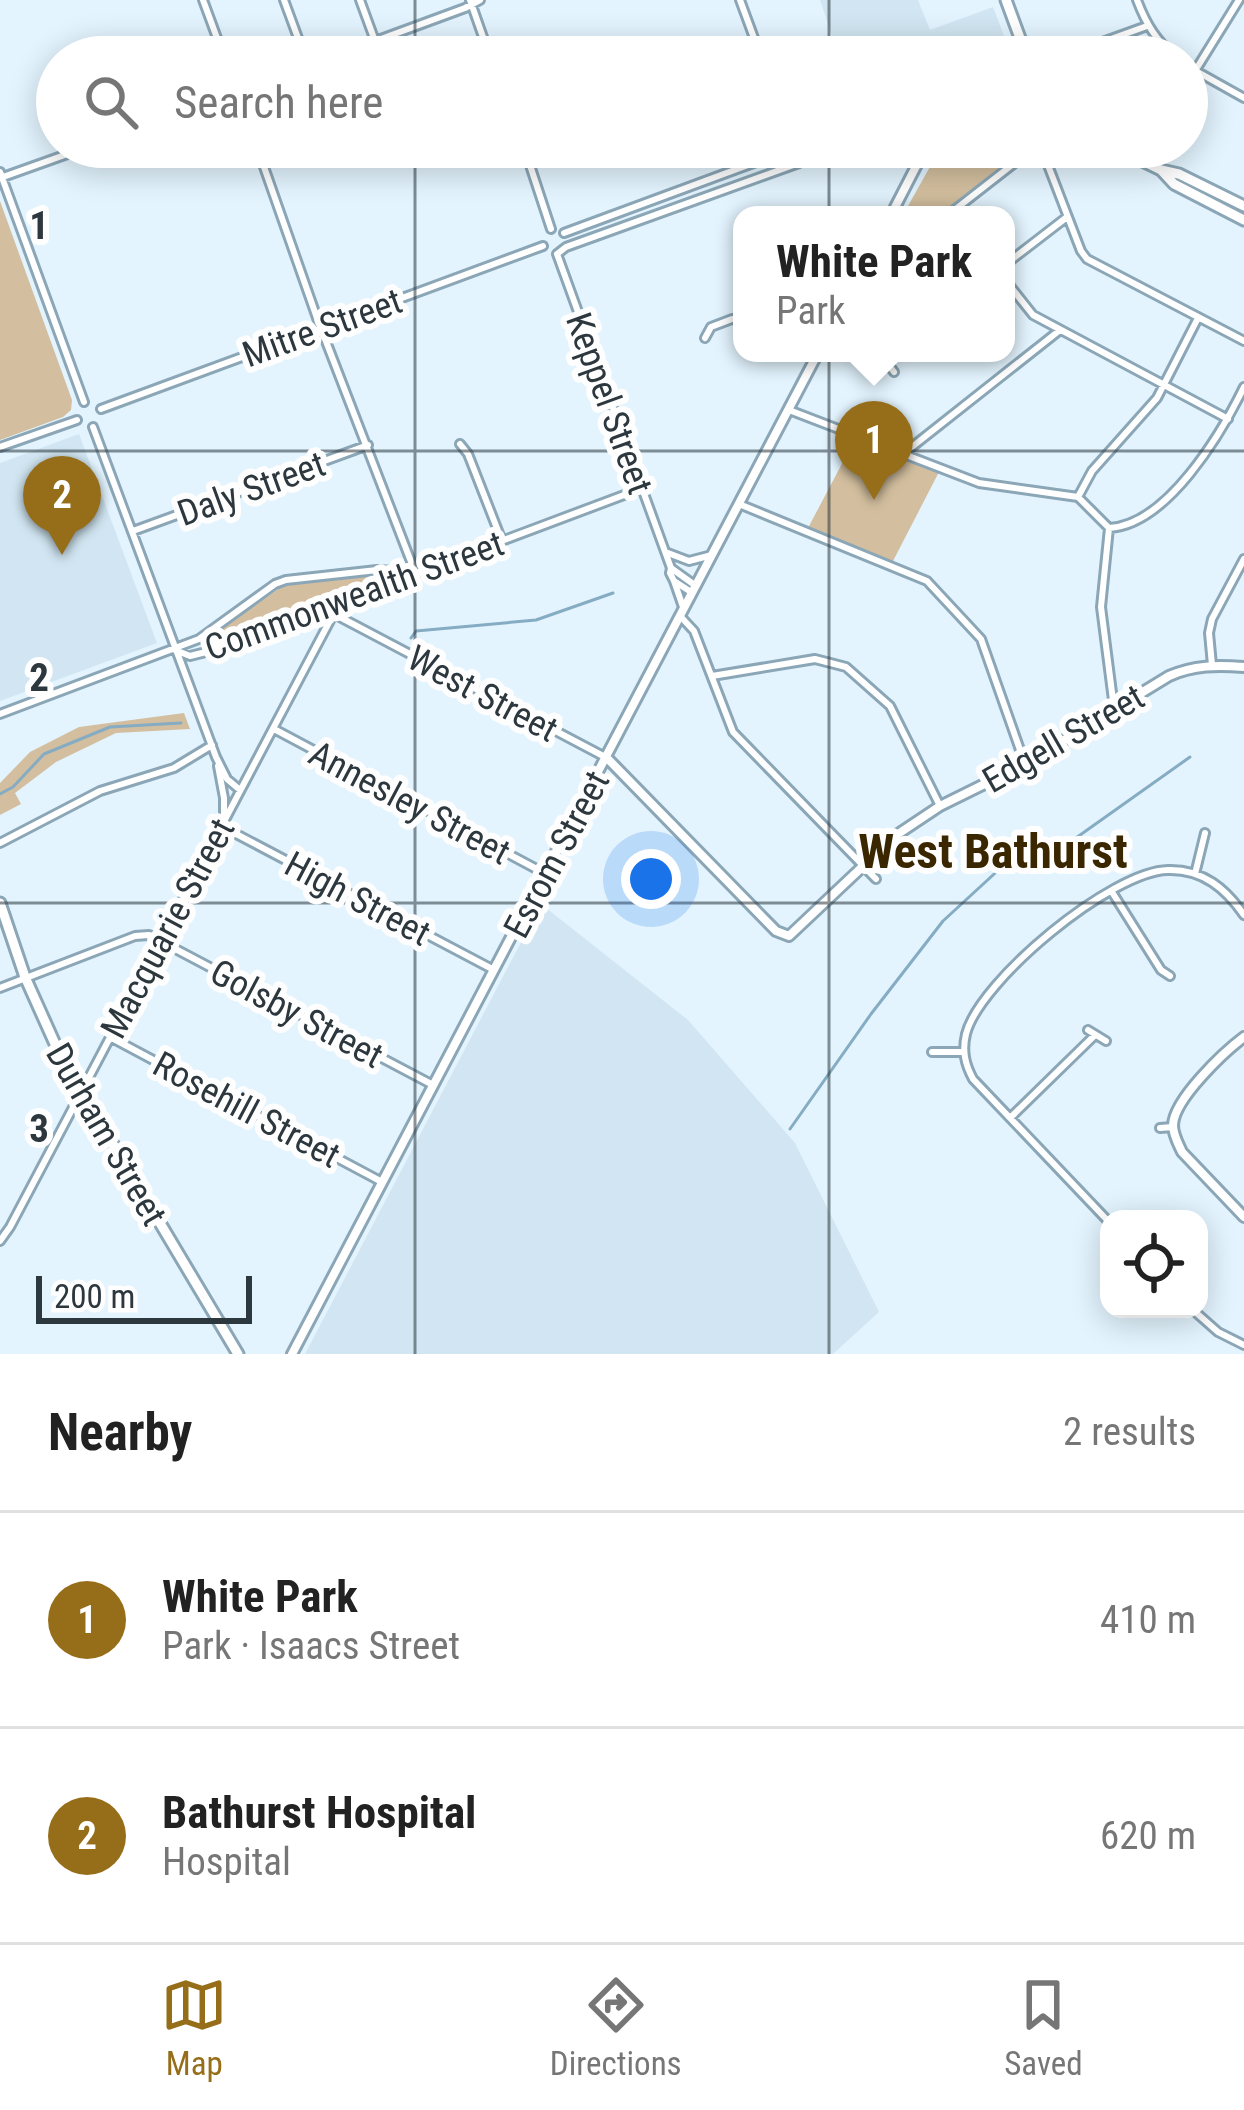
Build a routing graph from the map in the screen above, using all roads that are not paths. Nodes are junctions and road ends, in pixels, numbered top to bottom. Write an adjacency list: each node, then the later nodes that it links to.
1 (203, 0): 10 (street)
2 (284, 0): 11 (street)
3 (361, 0): 12 (street)
4 (740, 0): 15 (street)
5 (1006, 0): 16 (main road)
6 (1137, 0): 9 (street)
7 (1239, 0): 19 (street)
8 (474, 2): 13 (street); 14 (street)
9 (1147, 26): 17 (street); 18 (street)
10 (216, 36)
11 (297, 36)
12 (374, 36)
13 (389, 36)
14 (484, 36)
15 (753, 36)
16 (1019, 36)
17 (1119, 36)
18 (1154, 36)
19 (1208, 51)
20 (1208, 78): 21 (street)
21 (1244, 98)
22 (36, 164): 32 (street)
23 (265, 168): 47 (street)
24 (531, 168): 38 (street)
25 (740, 168): 39 (street)
26 (785, 168): 41 (street)
27 (915, 168): 33 (street)
28 (1011, 168): 34 (street)
29 (1047, 168): 36 (street)
30 (1157, 168): 31 (main road)
31 (1161, 170): 35 (main road); 37 (main road)
32 (1, 176): 56 (street)
33 (896, 206)
34 (961, 206)
35 (1244, 206)
36 (1067, 217): 43 (street); 45 (street)
37 (1244, 220)
38 (551, 229): 39 (street); 40 (street)
39 (565, 233): 41 (street)
40 (543, 246): 42 (street); 47 (street, Mitre Street)
41 (566, 248): 42 (street)
42 (557, 254): 65 (street, Keppel Street)
43 (1015, 257)
44 (1015, 292): 48 (street)
45 (1198, 318): 50 (street); 54 (street)
46 (733, 319): 49 (street)
47 (321, 326): 59 (street, Mitre Street); 62 (street)
48 (1060, 330): 54 (street); 64 (street)
49 (705, 338)
50 (1244, 341)
51 (810, 362): 57 (street, Esrom Street)
52 (888, 362): 53 (street)
53 (894, 372)
54 (1164, 385): 58 (street); 66 (street)
55 (1244, 387): 58 (street)
56 (84, 402): 59 (street); 60 (street)
57 (789, 410): 64 (street); 67 (street, Esrom Street)
58 (1228, 418): 68 (street)
59 (99, 419): 60 (street); 69 (street)
60 (77, 420): 63 (street)
61 (460, 444): 70 (street)
62 (368, 445): 69 (street, Daly Street); 75 (street)
63 (0, 447)
64 (903, 454): 66 (street)
65 (640, 489): 70 (street, Commonwealth Street); 71 (street, Keppel Street)
66 (1078, 497): 68 (street)
67 (739, 504): 72 (street, Esrom Street); 92 (street)
68 (1109, 528): 86 (street)
69 (133, 531): 81 (street)
70 (502, 541): 75 (street, Commonwealth Street)
71 (664, 551): 72 (street); 74 (street, Keppel Street)
72 (713, 554): 77 (street, Esrom Street)
73 (1244, 559): 83 (street)
74 (671, 568): 76 (street, Keppel Street); 77 (street)
75 (415, 572): 78 (street, Commonwealth Street); 80 (street)
76 (674, 581): 77 (street); 79 (street, Keppel Street)
77 (695, 590): 79 (street, Esrom Street)
78 (332, 610): 82 (street, Commonwealth Street); 88 (street, Macquarie Street); 91 (street, West Street)
79 (682, 614): 85 (street, Keppel Street); 91 (street, Esrom Street)
80 (199, 639): 81 (street); 82 (street)
81 (175, 650): 82 (street, Commonwealth Street); 87 (street, Commonwealth Street); 89 (street)
82 (206, 652)
83 (1212, 665): 84 (street, Edgell Street); 86 (street, Edgell Street)
84 (1244, 667)
85 (712, 676): 97 (street); 101 (street, Keppel Street)
86 (1114, 708): 92 (street, Edgell Street)
87 (0, 714)
88 (274, 729): 93 (street, Macquarie Street); 102 (street, Annesley Street)
89 (212, 745): 90 (street); 100 (street)
90 (216, 757): 94 (street); 95 (street)
91 (607, 758): 102 (street, Esrom Street); 108 (street, West Street)
92 (1025, 764): 97 (street, Edgell Street)
93 (249, 773): 94 (street); 96 (street, Macquarie Street)
94 (225, 774): 96 (street)
95 (222, 786): 96 (street); 98 (street)
96 (238, 794): 98 (street, Macquarie Street)
97 (940, 806): 101 (street, Edgell Street)
98 (222, 824): 109 (street, Macquarie Street); 110 (street, High Street)
99 (1205, 833): 103 (street)
100 (0, 843)
101 (864, 867): 104 (street, Keppel Street); 108 (street, Edgell Street)
102 (546, 874): 110 (street, Esrom Street)
103 (1195, 874): 105 (street); 107 (street)
104 (876, 879)
105 (1112, 892): 111 (street); 118 (street)
106 (0, 903): 112 (main road, Durham Street)
107 (1244, 915)
108 (785, 936)
109 (160, 941): 112 (street); 114 (street, Macquarie Street); 119 (street, Golsby Street)
110 (495, 970): 119 (street, Esrom Street)
111 (1170, 976)
112 (26, 977): 113 (street); 120 (main road, Durham Street)
113 (0, 988)
114 (110, 1036): 120 (street, Macquarie Street); 124 (street, Rosehill Street)
115 (1244, 1037): 122 (street)
116 (1106, 1041): 121 (street)
117 (932, 1052): 118 (street)
118 (964, 1052): 121 (street)
119 (434, 1085): 124 (street, Esrom Street)
120 (80, 1093): 127 (street, Macquarie Street); 130 (main road, Durham Street)
121 (1010, 1118): 125 (street)
122 (1173, 1127): 123 (street); 126 (street)
123 (1160, 1128)
124 (383, 1182): 131 (street, Esrom Street)
125 (1100, 1213)
126 (1244, 1216)
127 (0, 1241)
128 (1202, 1318): 129 (street)
129 (1244, 1345)
130 (238, 1354)
131 (292, 1354)

